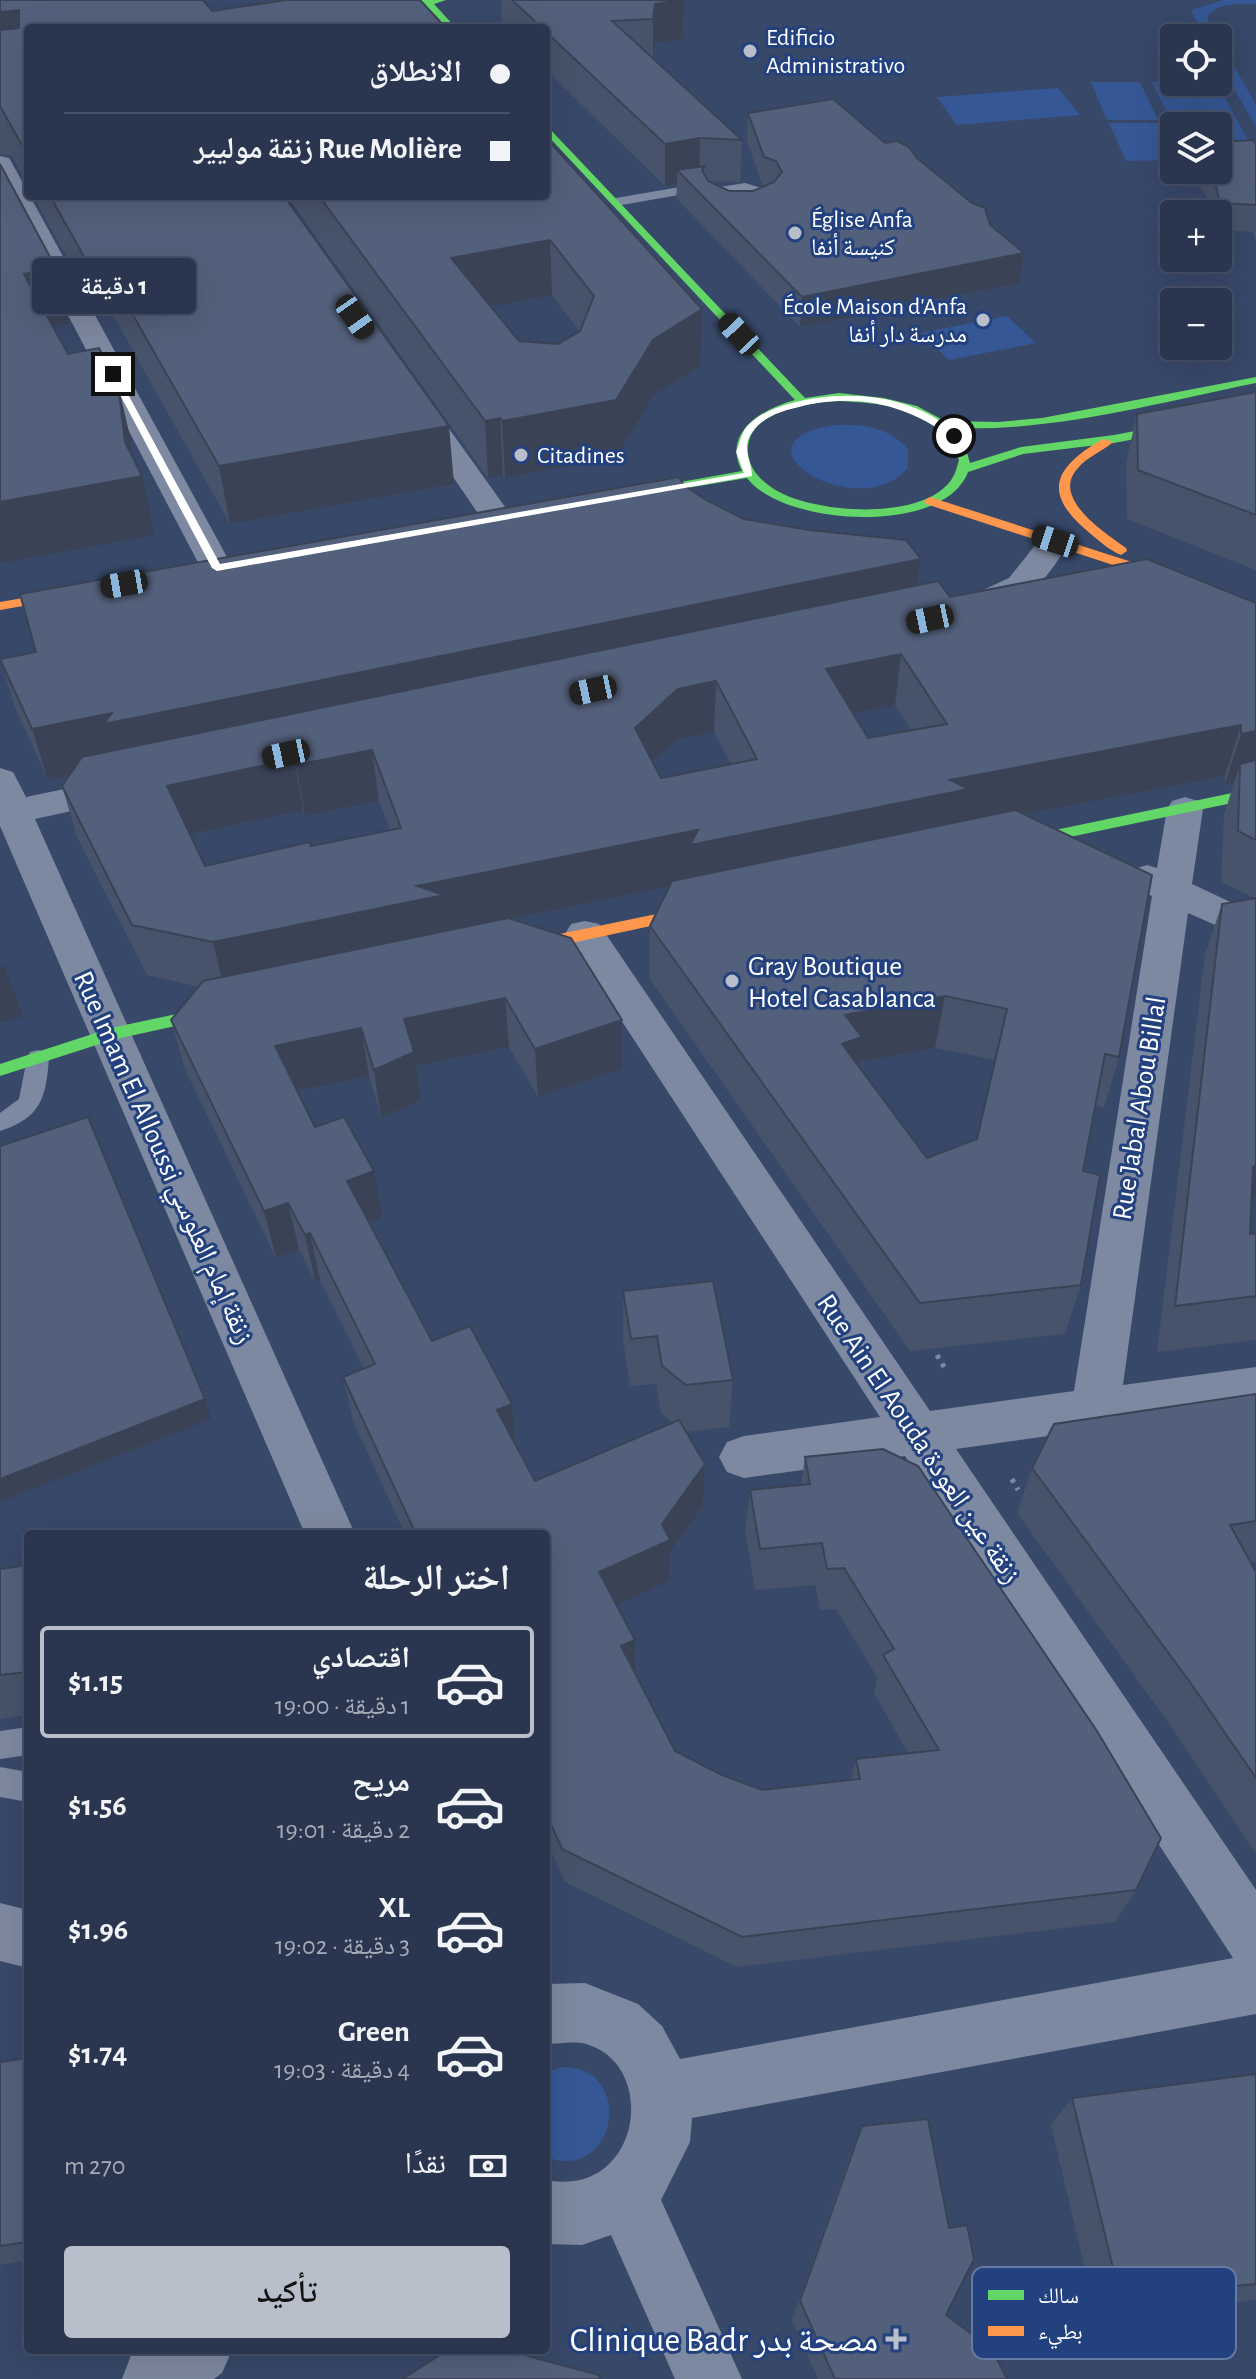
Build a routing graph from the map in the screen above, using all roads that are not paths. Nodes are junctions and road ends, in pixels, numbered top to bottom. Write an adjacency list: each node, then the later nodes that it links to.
1 (431, 1): 2 (main road); 3 (main road)
2 (294, 24)
3 (449, 24)
4 (550, 132): 7 (main road)
5 (0, 163): 20 (street)
6 (727, 189): 7 (lane)
7 (616, 202): 10 (main road)
8 (1256, 380): 12 (main road)
9 (403, 385): 18 (street)
10 (803, 402): 12 (main road); 15 (main road)
11 (1256, 412): 13 (main road)
12 (941, 424): 14 (main road)
13 (1114, 439): 14 (main road); 21 (main road)
14 (962, 470): 17 (main road)
15 (749, 474): 16 (main road); 17 (main road)
16 (604, 500)
17 (930, 501): 19 (main road)
18 (497, 518)
19 (1055, 541): 21 (main road); 25 (street)
20 (217, 568)
21 (1164, 577): 24 (main road)
22 (93, 590): 23 (main road)
23 (0, 606)
24 (1256, 614)
25 (941, 616)
26 (165, 780): 28 (street)
27 (1256, 793): 29 (main road)
28 (5, 802): 38 (street, Rue Imam El Alloussi زنقة إمام العلوسي)
29 (1185, 809): 30 (main road); 32 (street, Rue Jabal Abou Billal)
30 (1050, 837): 31 (main road); 32 (street)
31 (992, 849)
32 (1171, 889): 34 (street); 43 (street, Rue Jabal Abou Billal)
33 (733, 903): 35 (main road)
34 (1256, 930)
35 (585, 934): 36 (main road); 44 (street, Rue Ain El Aouda زنقة عين العودة)
36 (493, 954)
37 (253, 1004): 38 (main road)
38 (111, 1034): 39 (main road); 46 (street, Rue Imam El Alloussi زنقة إمام العلوسي)
39 (38, 1058): 40 (main road); 41 (lane)
40 (0, 1070)
41 (0, 1122)
42 (1256, 1387): 43 (street)
43 (1096, 1409): 44 (street)
44 (916, 1433): 45 (street); 53 (street, Rue Ain El Aouda زنقة عين العودة)
45 (744, 1457)
46 (328, 1530)
47 (24, 1742): 48 (lane)
48 (0, 1745)
49 (0, 1782): 50 (lane)
50 (24, 1786)
51 (0, 1932): 52 (street)
52 (24, 1938)
53 (1256, 1941)
54 (1256, 1984): 56 (street)
55 (550, 2013): 56 (street)
56 (662, 2093): 57 (street)
57 (625, 2193): 58 (street); 59 (street)
58 (550, 2212)
59 (709, 2379)

